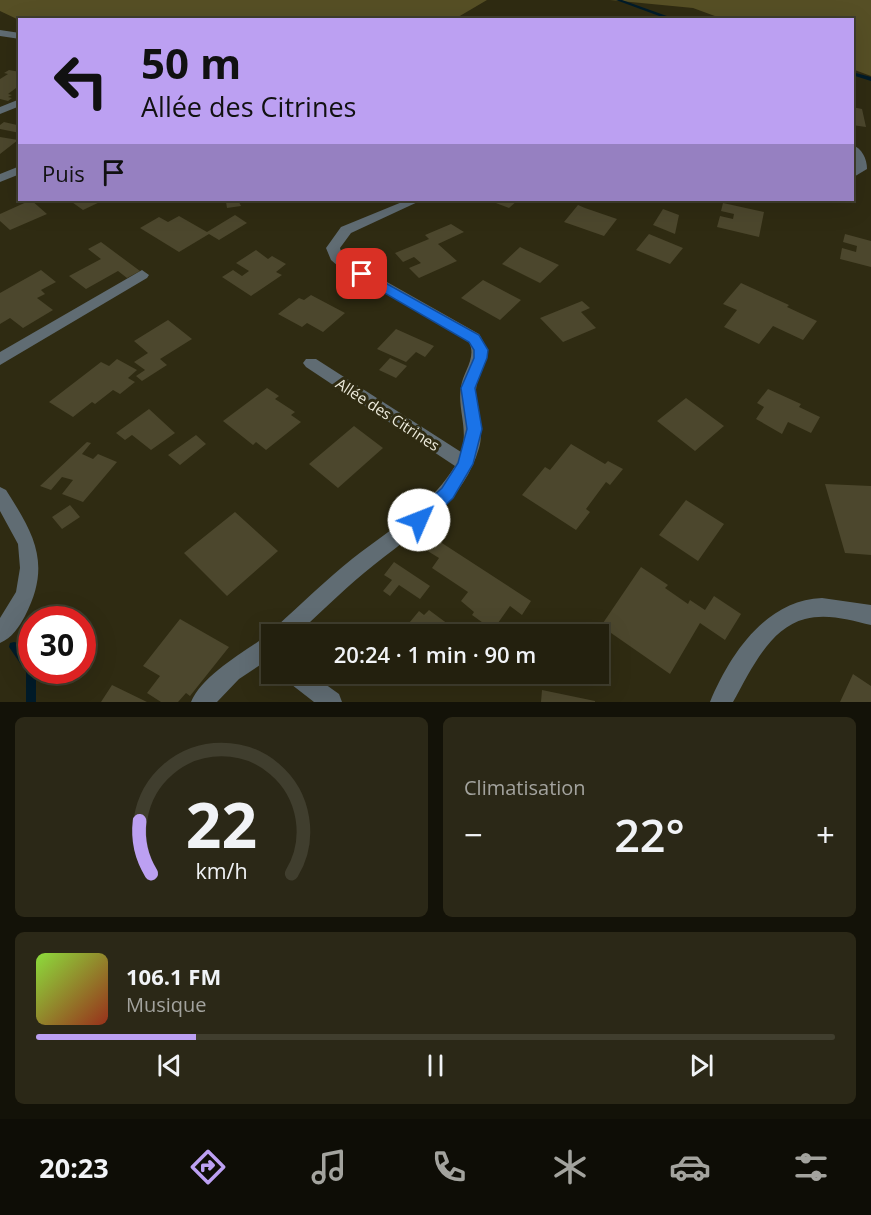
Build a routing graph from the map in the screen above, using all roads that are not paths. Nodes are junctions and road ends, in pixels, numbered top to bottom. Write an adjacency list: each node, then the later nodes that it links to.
1 (0, 33): 2 (street)
2 (18, 36)
3 (18, 103): 4 (street)
4 (0, 111)
5 (854, 151): 7 (street)
6 (18, 170): 8 (street)
7 (854, 173)
8 (0, 178)
9 (414, 201): 13 (street)
10 (142, 275): 11 (street)
11 (0, 359)
12 (311, 363): 13 (street, Allée des Citrines)
13 (465, 464): 16 (street)
14 (0, 495): 17 (street)
15 (871, 615): 22 (street)
16 (294, 624)
17 (0, 633)
18 (261, 655): 20 (street)
19 (307, 684): 21 (street)
20 (202, 702)
21 (331, 702)
22 (721, 702)

